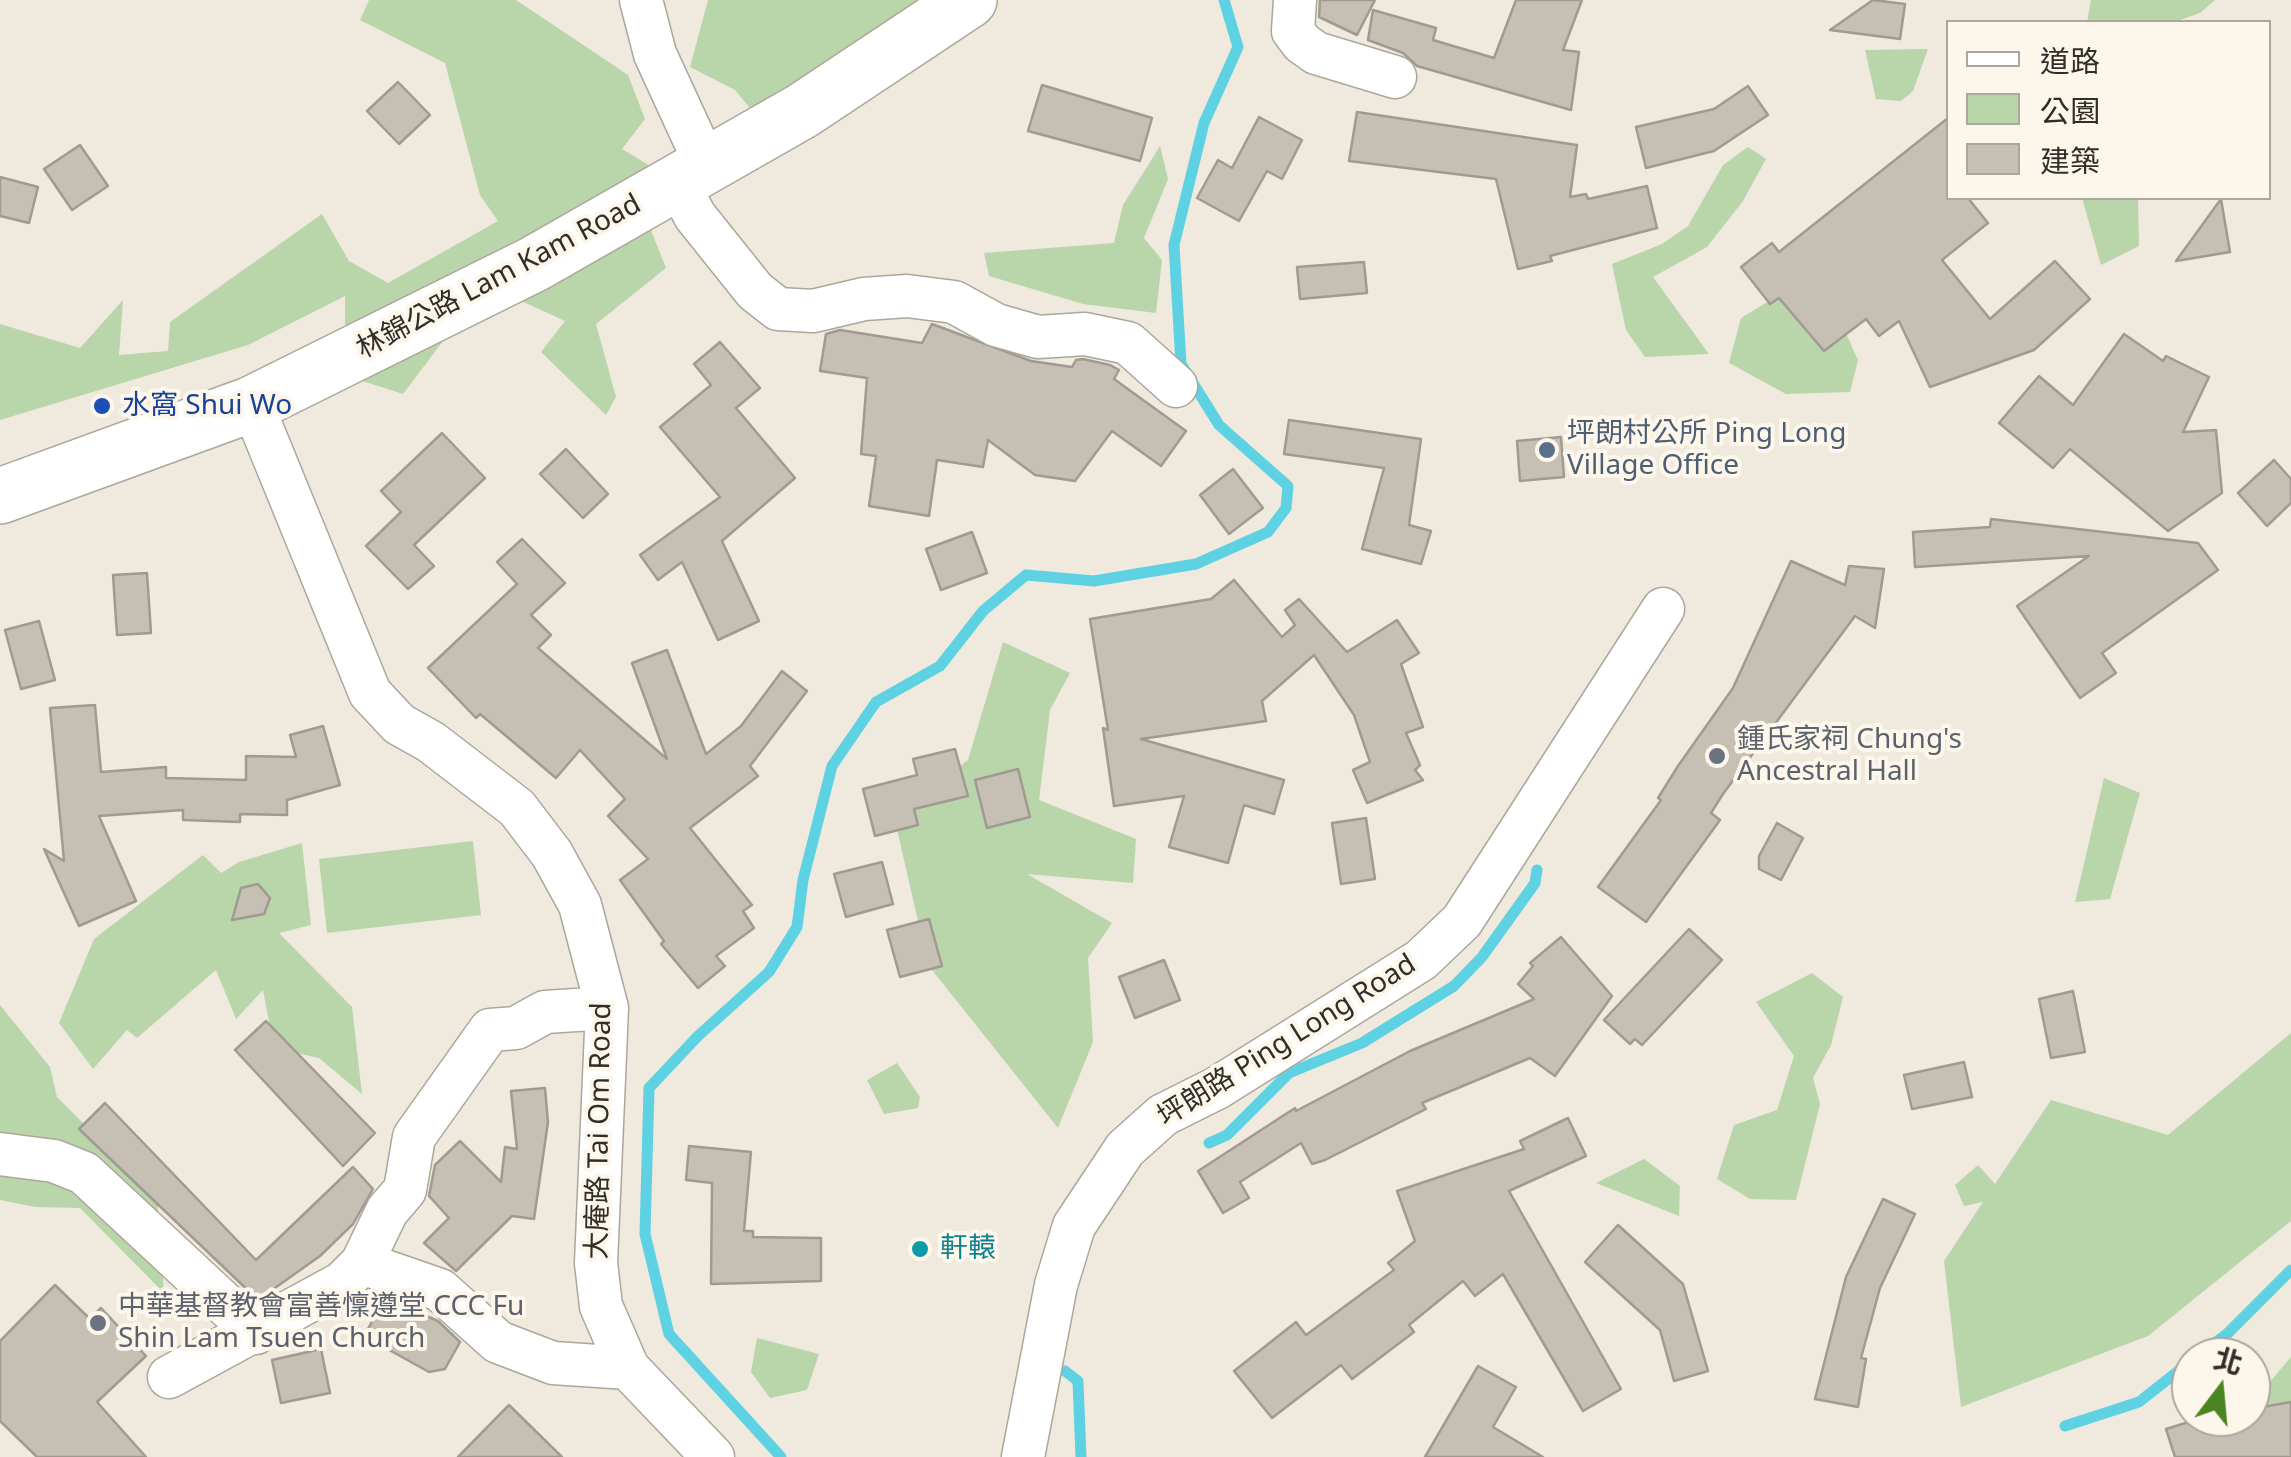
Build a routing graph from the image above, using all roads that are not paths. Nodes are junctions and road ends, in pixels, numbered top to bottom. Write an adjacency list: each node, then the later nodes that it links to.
1 (642, 0): 5 (street)
2 (970, 0): 5 (main road, 林錦公路 Lam Kam Road)
3 (1295, 0): 4 (street)
4 (1395, 76)
5 (691, 174): 6 (street); 7 (main road, 林錦公路 Lam Kam Road)
6 (1176, 386)
7 (252, 404): 8 (main road, 林錦公路 Lam Kam Road); 10 (street, 大庵路 Tai Om Road)
8 (0, 496)
9 (1663, 609): 17 (street, 坪朗路 Ping Long Road)
10 (608, 1008): 12 (street); 14 (street, 大庵路 Tai Om Road)
11 (0, 1154): 13 (street)
12 (362, 1263): 13 (street); 14 (street)
13 (256, 1333): 15 (street)
14 (628, 1368): 16 (street, 大庵路 Tai Om Road)
15 (169, 1377)
16 (712, 1457)
17 (1023, 1457)

